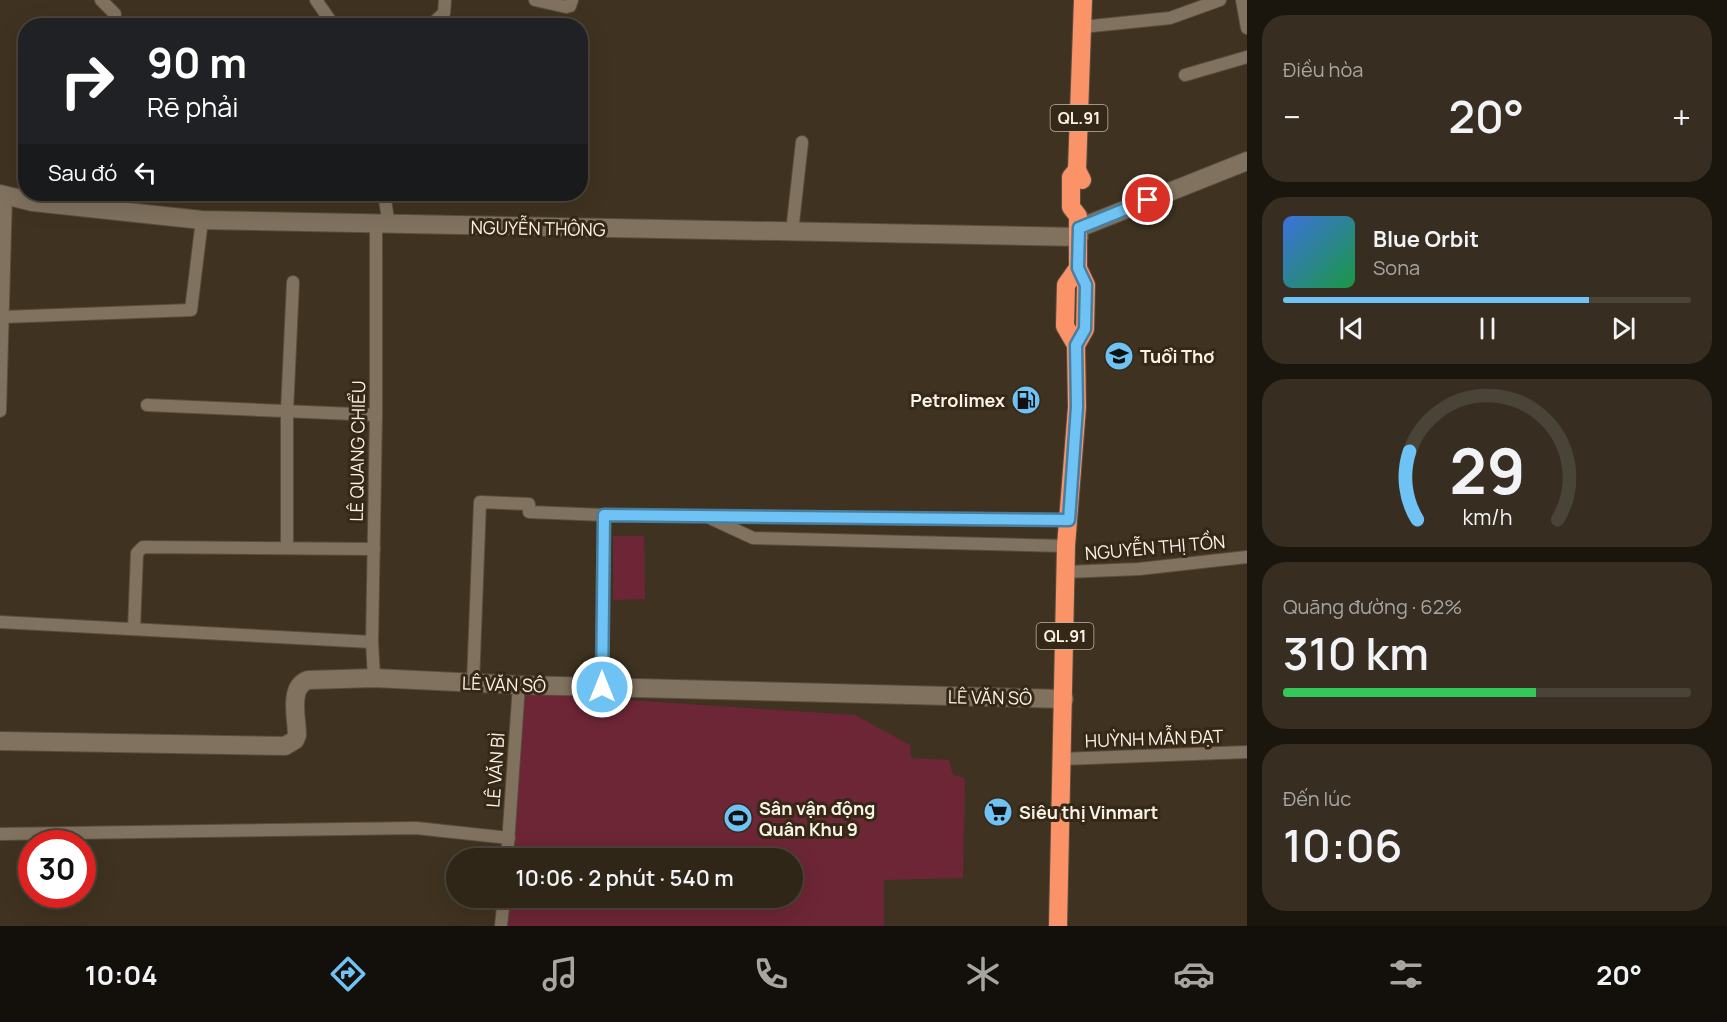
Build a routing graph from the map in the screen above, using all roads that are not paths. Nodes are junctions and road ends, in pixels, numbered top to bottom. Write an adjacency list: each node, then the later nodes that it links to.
1 (101, 0): 9 (street)
2 (316, 0): 10 (street)
3 (445, 0): 11 (street)
4 (535, 0): 5 (street)
5 (572, 0)
6 (1083, 0): 12 (highway, QL.91)
7 (1220, 0): 12 (street)
8 (1242, 0): 13 (street)
9 (115, 14)
10 (328, 18)
11 (439, 18)
12 (1082, 27): 24 (highway, QL.91)
13 (1247, 28)
14 (1247, 57): 15 (street)
15 (1185, 75)
16 (802, 142): 25 (street)
17 (1247, 161): 24 (street)
18 (3, 195): 19 (street, NGUYỄN THÔNG); 27 (street)
19 (18, 198)
20 (29, 201): 22 (street, NGUYỄN THÔNG)
21 (384, 201): 23 (street, LÊ QUANG CHIỂU)
22 (201, 220): 23 (street, NGUYỄN THÔNG); 27 (street)
23 (382, 225): 25 (street, NGUYỄN THÔNG); 31 (street, LÊ QUANG CHIỂU)
24 (1078, 227): 25 (street, NGUYỄN THÔNG); 34 (highway, QL.91)
25 (792, 232)
26 (293, 282): 30 (street)
27 (3, 317): 29 (street)
28 (147, 405): 30 (street)
29 (0, 411)
30 (287, 411): 31 (street); 36 (street)
31 (376, 415): 37 (street, LÊ QUANG CHIỂU)
32 (604, 515): 33 (street); 44 (street); 46 (street)
33 (710, 517): 34 (street); 35 (street)
34 (1069, 520): 35 (highway, QL.91)
35 (1066, 546): 39 (highway, QL.91)
36 (287, 548): 37 (street); 41 (street)
37 (374, 549): 42 (street, LÊ QUANG CHIỂU)
38 (1247, 557): 39 (street, NGUYỄN THỊ TỒN)
39 (1065, 572): 47 (highway, QL.91)
40 (0, 622): 41 (street)
41 (134, 628): 42 (street)
42 (372, 642): 43 (street, LÊ QUANG CHIỂU)
43 (374, 678): 44 (street, LÊ VĂN SÔ); 48 (street, LÊ VĂN SÔ)
44 (473, 683): 45 (street, LÊ VĂN SÔ)
45 (519, 685): 46 (street, LÊ VĂN SÔ); 52 (street, LÊ VĂN BÌ)
46 (602, 687): 47 (street, LÊ VĂN SÔ)
47 (1064, 699): 50 (highway, QL.91)
48 (0, 741)
49 (1247, 752): 50 (street, HUỲNH MẪN ĐẠT)
50 (1062, 759): 56 (highway, QL.91)
51 (0, 834): 52 (street)
52 (509, 838): 53 (street, LÊ VĂN BÌ)
53 (508, 848)
54 (503, 908): 55 (street)
55 (501, 926)
56 (1058, 926)

